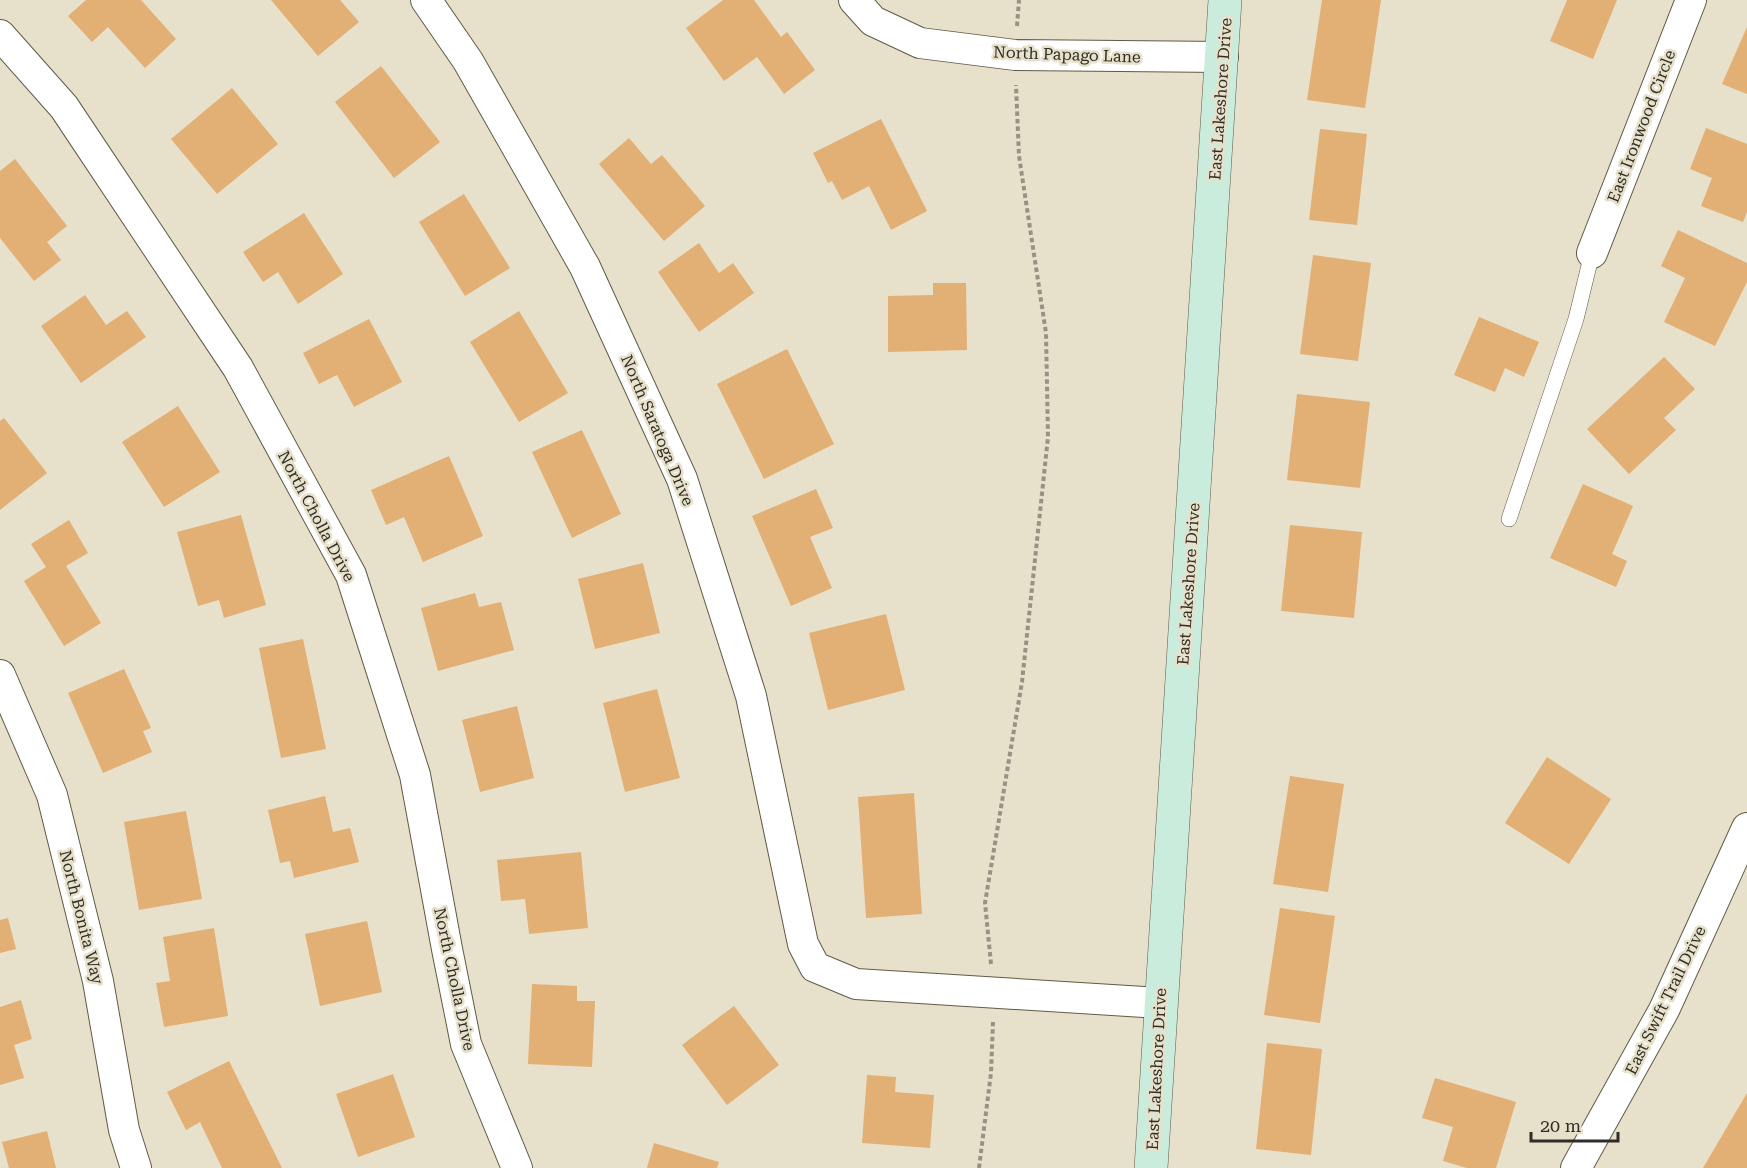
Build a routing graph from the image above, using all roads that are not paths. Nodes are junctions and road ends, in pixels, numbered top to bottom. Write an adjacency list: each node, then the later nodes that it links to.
1 (426, 0): 11 (street, North Saratoga Drive)
2 (854, 0): 6 (street, North Papago Lane)
3 (1226, 0): 6 (main road, East Lakeshore Drive)
4 (1691, 0): 7 (street, East Ironwood Circle)
5 (0, 34): 13 (street, North Cholla Drive)
6 (1223, 57): 11 (main road, East Lakeshore Drive)
7 (1592, 253): 8 (lane)
8 (1509, 519)
9 (0, 675): 12 (street, North Bonita Way)
10 (1747, 828): 15 (street, East Swift Trail Drive)
11 (1160, 1003): 14 (main road, East Lakeshore Drive)
12 (136, 1168)
13 (517, 1168)
14 (1151, 1168)
15 (1576, 1168)

